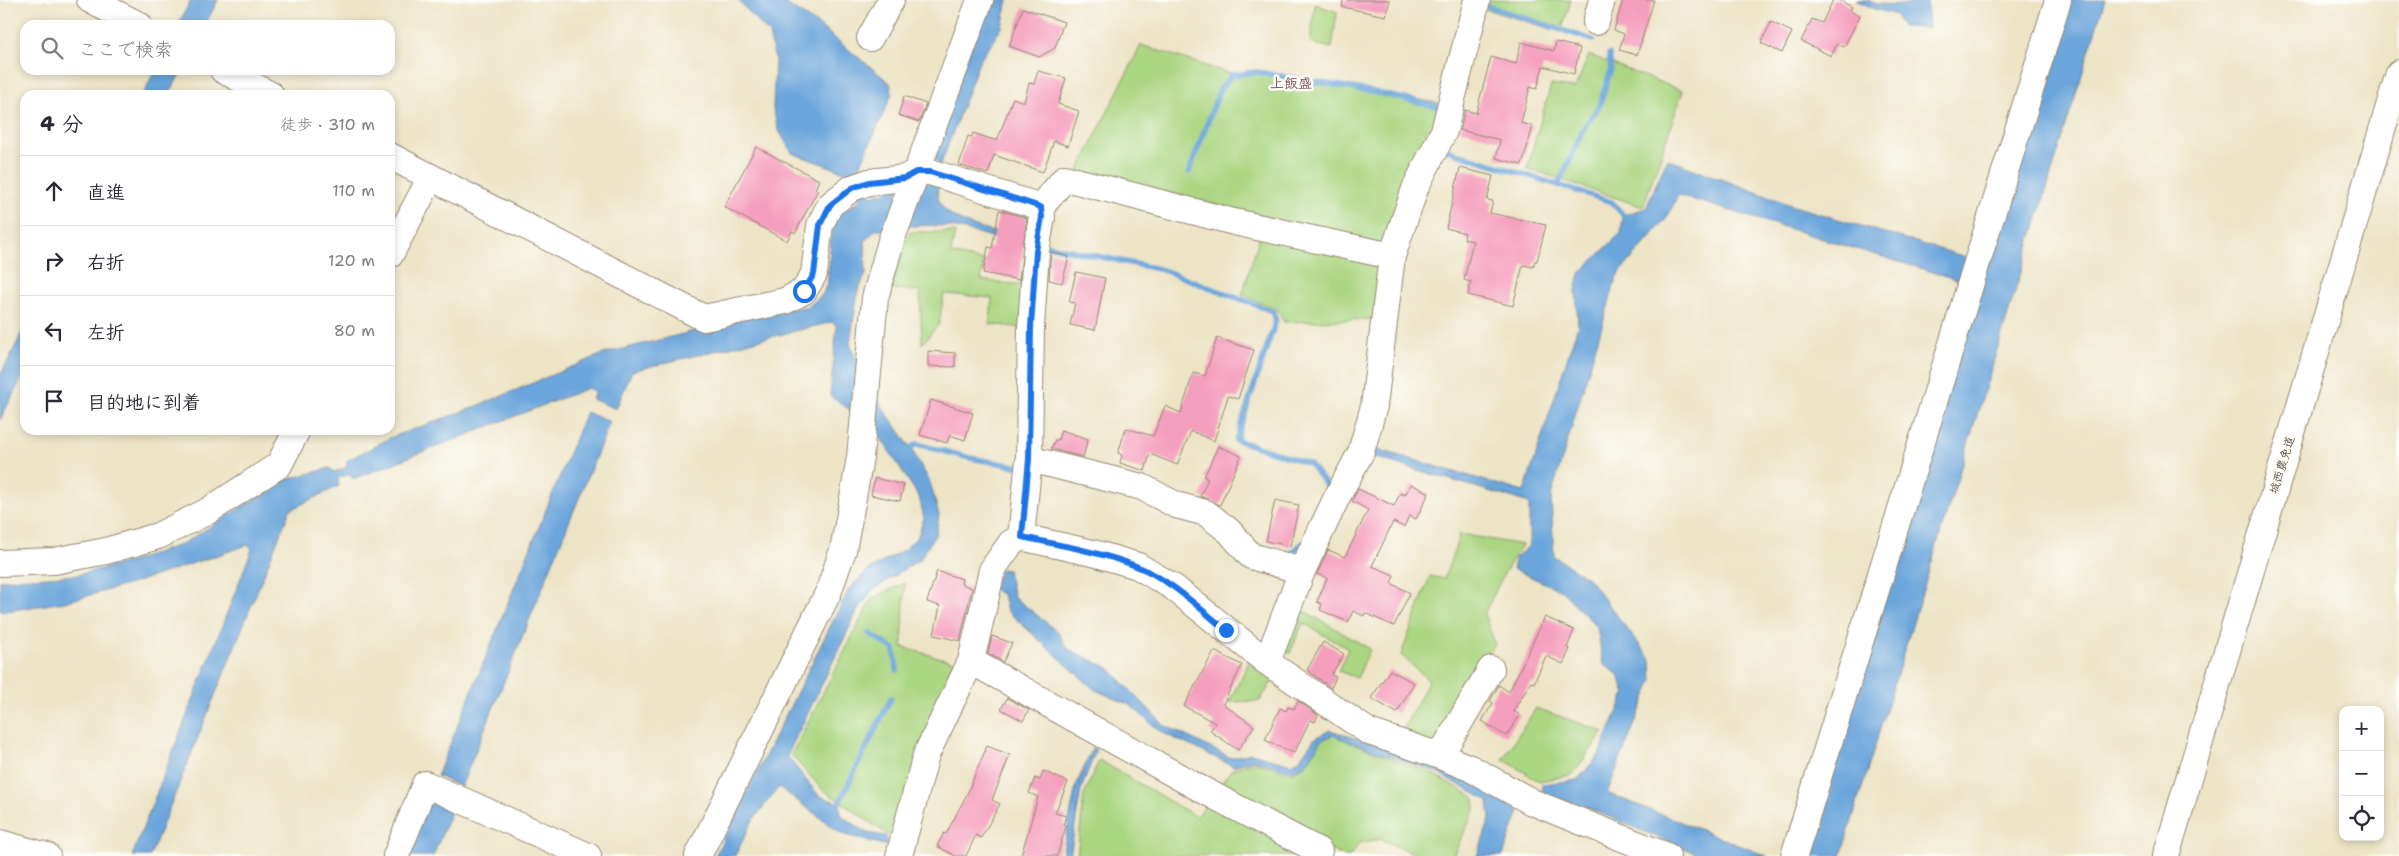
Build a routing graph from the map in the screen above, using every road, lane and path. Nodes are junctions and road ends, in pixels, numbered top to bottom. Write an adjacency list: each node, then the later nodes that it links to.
1 (90, 0): 6 (street)
2 (891, 0): 7 (street)
3 (980, 0): 12 (street)
4 (1477, 0): 16 (street)
5 (2058, 0): 34 (street)
6 (129, 20)
7 (870, 38)
8 (2399, 73): 35 (street, 城西農免道)
9 (233, 75): 10 (street)
10 (261, 90)
11 (395, 159): 13 (street)
12 (929, 173): 13 (street); 14 (street); 31 (street)
13 (431, 177): 15 (street)
14 (1041, 207): 16 (street); 18 (street)
15 (395, 245)
16 (1392, 256): 21 (street)
17 (294, 435): 20 (street)
18 (1029, 466): 19 (street); 21 (street)
19 (1022, 537): 22 (street); 23 (street)
20 (0, 563)
21 (1302, 571): 23 (street)
22 (971, 660): 27 (street); 32 (street)
23 (1267, 662): 25 (street)
24 (1491, 669): 25 (street)
25 (1440, 756): 33 (street)
26 (0, 843): 28 (street)
27 (1319, 851)
28 (47, 856)
29 (396, 856): 30 (street)
30 (588, 856)
31 (698, 856)
32 (899, 856)
33 (1667, 856)
34 (1794, 856)
35 (2166, 856)

